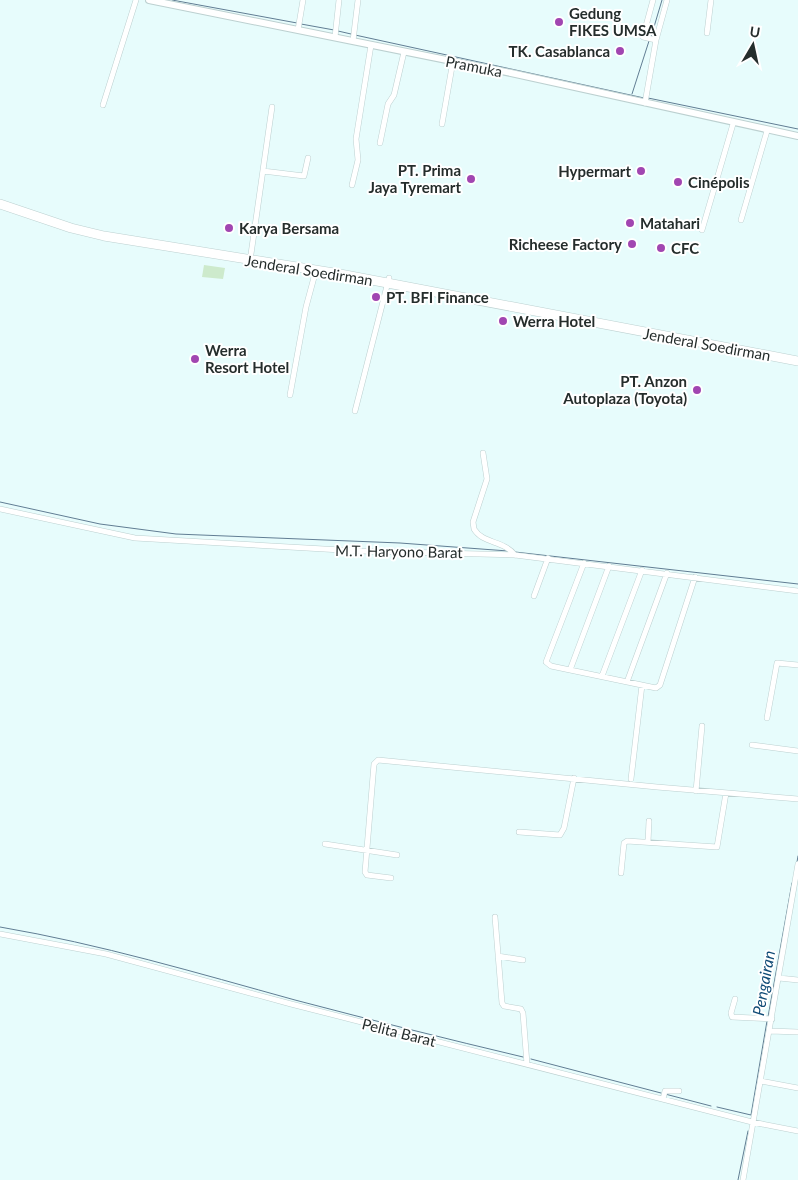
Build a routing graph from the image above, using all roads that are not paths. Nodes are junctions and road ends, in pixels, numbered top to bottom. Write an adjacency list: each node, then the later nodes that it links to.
1 (136, 0): 18 (street)
2 (149, 0): 9 (street, Pramuka)
3 (304, 0): 9 (street)
4 (339, 0): 10 (street)
5 (358, 0): 12 (street)
6 (653, 0): 13 (street)
7 (667, 0): 13 (street)
8 (711, 0): 11 (street)
9 (299, 29): 10 (street, Pramuka)
10 (335, 33): 12 (street, Pramuka)
11 (707, 33)
12 (354, 36): 14 (street, Pramuka)
13 (656, 40): 17 (street)
14 (371, 45): 15 (street, Pramuka); 27 (street)
15 (404, 52): 16 (street, Pramuka); 24 (street)
16 (453, 61): 17 (street, Pramuka); 20 (street)
17 (645, 99): 21 (street, Pramuka)
18 (103, 106)
19 (272, 107): 26 (street)
20 (442, 124)
21 (733, 124): 22 (street, Pramuka); 31 (street)
22 (767, 131): 23 (street, Pramuka); 30 (street)
23 (798, 136)
24 (380, 143)
25 (308, 158): 26 (street)
26 (263, 171): 32 (street)
27 (352, 185)
28 (0, 198): 32 (highway, Jenderal Soedirman)
29 (0, 204): 33 (highway, Jenderal Soedirman)
30 (742, 220)
31 (702, 230)
32 (251, 254): 34 (highway, Jenderal Soedirman)
33 (316, 269): 34 (highway, Jenderal Soedirman); 38 (street)
34 (388, 280): 35 (highway, Jenderal Soedirman); 39 (street)
35 (582, 318): 36 (highway, Jenderal Soedirman); 37 (highway, Jenderal Soedirman)
36 (798, 355)
37 (798, 361)
38 (290, 395)
39 (355, 411)
40 (483, 453): 42 (street)
41 (0, 509): 42 (street, M.T. Haryono Barat)
42 (515, 555): 43 (street, M.T. Haryono Barat)
43 (548, 558): 44 (street, M.T. Haryono Barat); 50 (street)
44 (584, 563): 45 (street, M.T. Haryono Barat); 52 (street)
45 (609, 566): 46 (street, M.T. Haryono Barat); 52 (street)
46 (642, 570): 47 (street, M.T. Haryono Barat); 53 (street)
47 (667, 573): 48 (street, M.T. Haryono Barat); 54 (street)
48 (696, 577): 49 (street, M.T. Haryono Barat); 55 (street)
49 (798, 592)
50 (534, 596)
51 (798, 665): 56 (street)
52 (570, 670): 53 (street)
53 (602, 676): 54 (street)
54 (627, 682): 55 (street)
55 (642, 685): 61 (street)
56 (768, 718)
57 (702, 726): 62 (street)
58 (752, 745): 59 (street)
59 (798, 751)
60 (574, 778): 62 (street); 66 (street); 69 (street)
61 (631, 779)
62 (696, 791): 63 (street)
63 (726, 793): 64 (street); 67 (street)
64 (798, 799)
65 (649, 821): 67 (street)
66 (519, 832)
67 (648, 842): 73 (street)
68 (325, 844): 69 (street)
69 (367, 850): 70 (street); 74 (street)
70 (397, 854)
71 (798, 864): 72 (street)
72 (797, 871): 75 (street)
73 (621, 873)
74 (391, 878)
75 (795, 899): 80 (street)
76 (495, 917): 78 (street)
77 (0, 934): 86 (street, Pelita Barat)
78 (498, 956): 79 (street); 86 (street)
79 (523, 960)
80 (779, 978): 81 (street); 83 (street)
81 (798, 980)
82 (735, 999): 83 (street)
83 (772, 1019): 84 (street)
84 (770, 1031): 85 (street); 87 (street)
85 (798, 1032)
86 (527, 1064): 90 (street, Pelita Barat)
87 (761, 1081): 88 (street); 91 (street)
88 (798, 1088)
89 (679, 1090): 90 (street)
90 (663, 1098): 91 (street, Pelita Barat)
91 (752, 1122): 92 (street, Pelita Barat); 93 (street)
92 (798, 1131)
93 (743, 1180)

